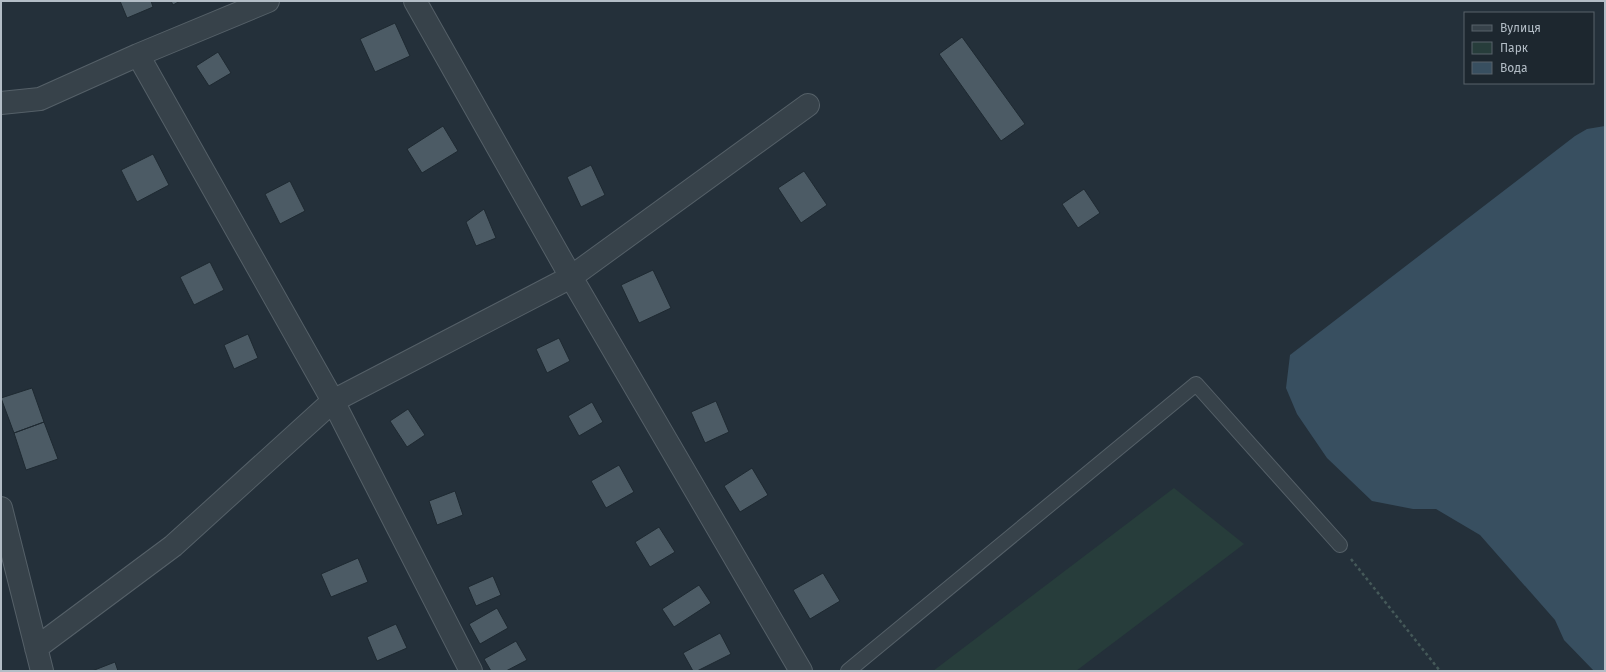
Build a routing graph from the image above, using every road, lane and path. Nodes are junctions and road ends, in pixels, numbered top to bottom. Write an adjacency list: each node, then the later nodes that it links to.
1 (268, 1): 3 (street)
2 (415, 1): 6 (street)
3 (138, 55): 4 (street); 7 (street)
4 (1, 103)
5 (808, 105): 6 (street)
6 (571, 277): 7 (street); 12 (street)
7 (333, 401): 10 (street); 11 (street)
8 (1, 508): 10 (street)
9 (1340, 545): 13 (lane); 14 (path)
10 (36, 664)
11 (471, 671)
12 (800, 671)
13 (848, 671)
14 (1440, 671)

